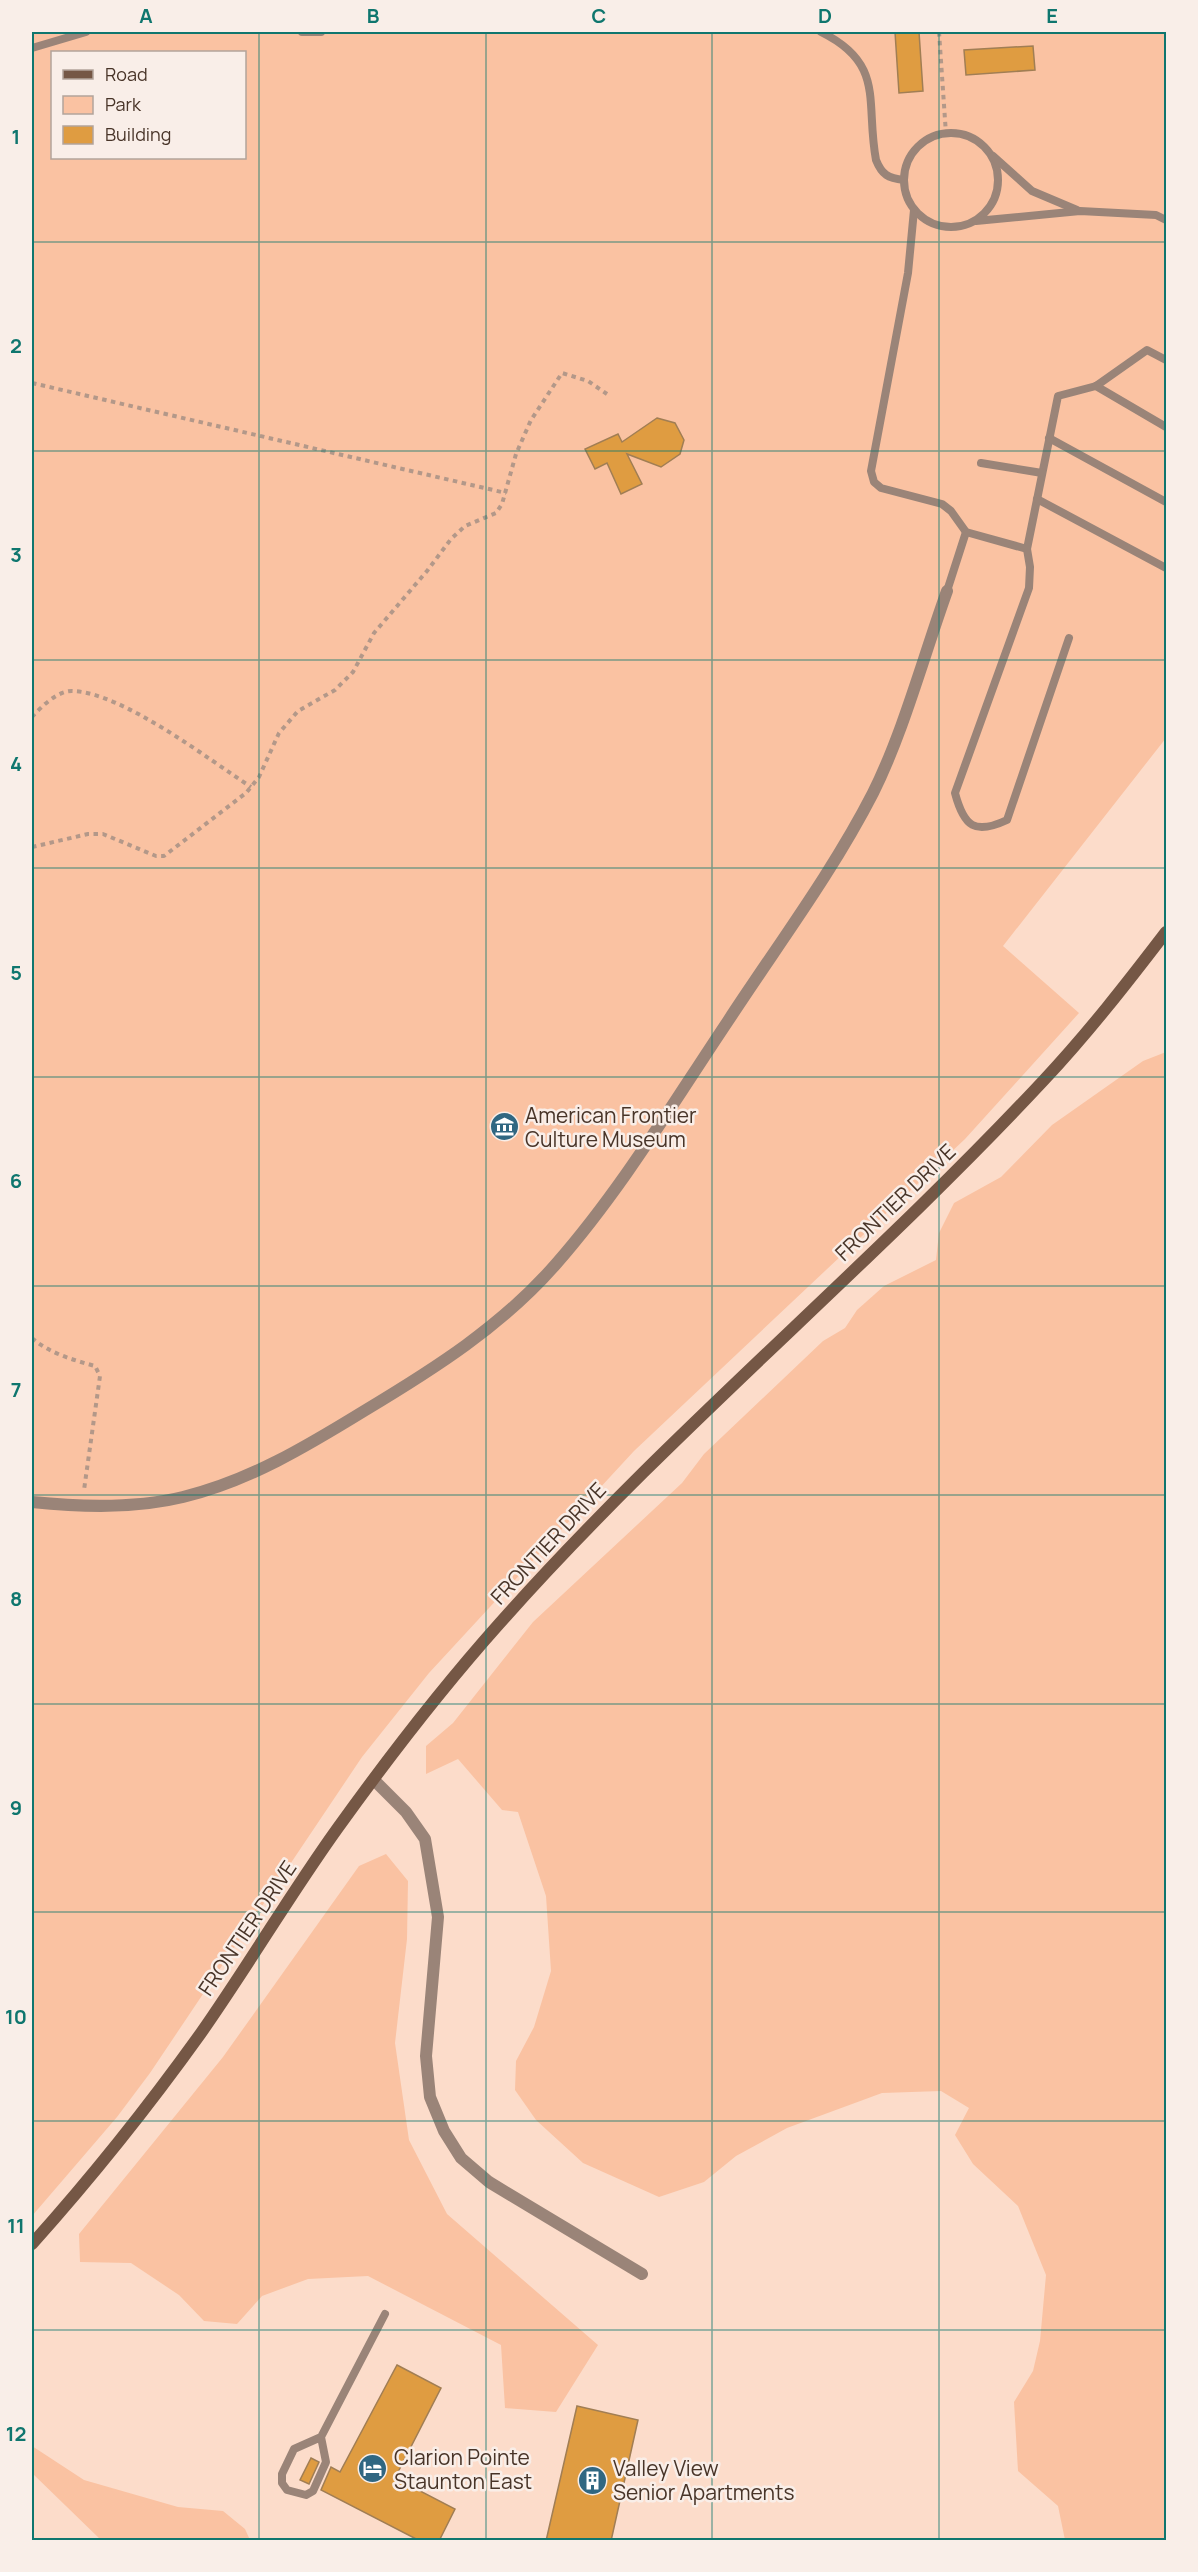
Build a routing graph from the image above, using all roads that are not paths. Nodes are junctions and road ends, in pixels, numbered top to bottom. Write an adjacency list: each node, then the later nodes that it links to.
1 (86, 32): 5 (lane)
2 (302, 32): 3 (lane)
3 (321, 32)
4 (821, 32): 7 (lane)
5 (32, 48)
6 (988, 152): 7 (lane); 9 (lane); 11 (lane)
7 (904, 180): 8 (lane)
8 (914, 210): 11 (lane); 20 (lane)
9 (1080, 211): 10 (lane); 11 (lane)
10 (1167, 220)
11 (975, 221)
12 (1167, 360): 13 (lane)
13 (1096, 386): 14 (lane); 15 (lane)
14 (1167, 427)
15 (1050, 438): 17 (lane); 19 (lane)
16 (981, 463): 17 (lane)
17 (1042, 474): 18 (lane)
18 (1037, 499): 21 (lane); 22 (lane)
19 (1167, 502)
20 (966, 532): 21 (lane); 23 (lane)
21 (1027, 549): 24 (lane)
22 (1167, 568)
23 (947, 591): 26 (street)
24 (1070, 638)
25 (1166, 934): 27 (street, FRONTIER DRIVE)
26 (32, 1502)
27 (374, 1780): 28 (street, FRONTIER DRIVE); 29 (street)
28 (32, 2244)
29 (642, 2274)
30 (385, 2313): 31 (lane)
31 (321, 2437): 31 (lane)

